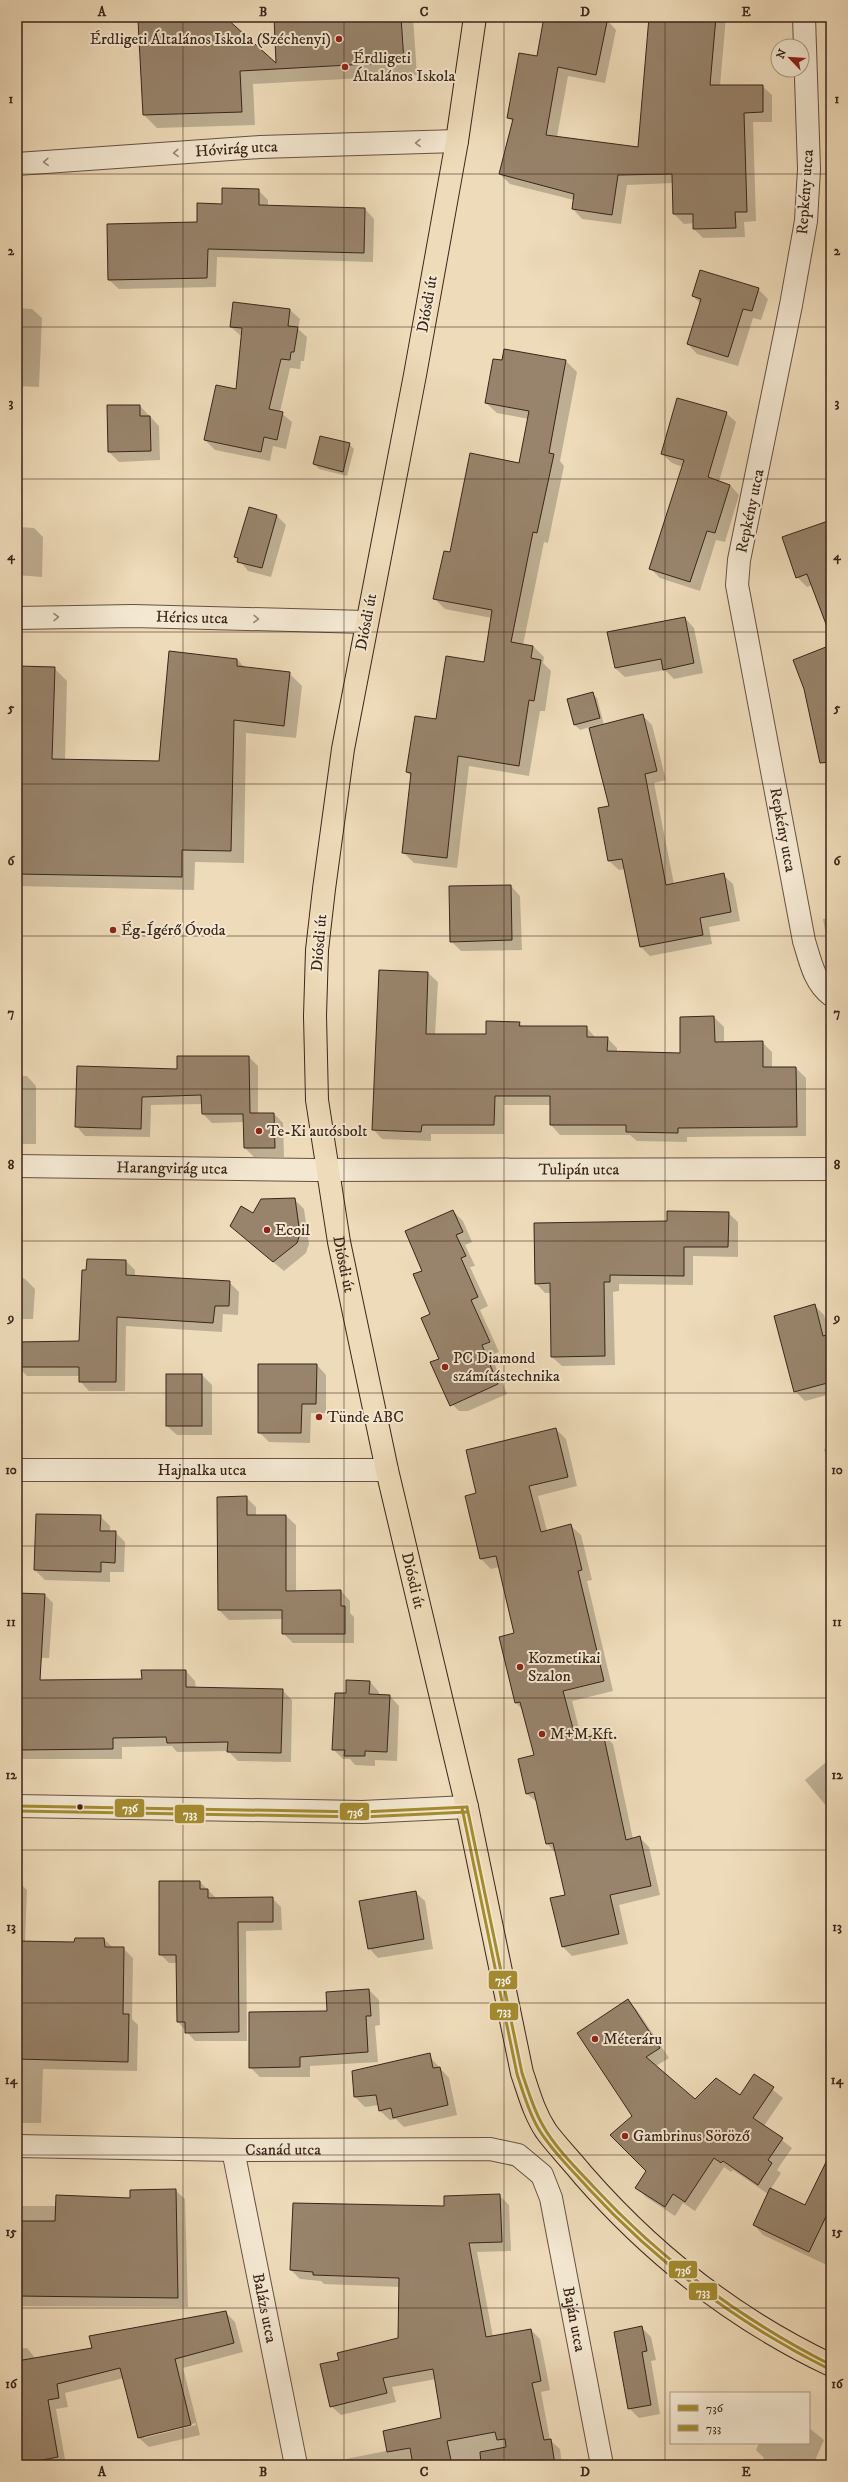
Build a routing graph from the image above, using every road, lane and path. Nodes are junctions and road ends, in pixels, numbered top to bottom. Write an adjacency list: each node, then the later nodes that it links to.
1 (476, 17): 3 (main road, Diósdi út)
2 (804, 17): 7 (street, Repkény utca)
3 (457, 141): 4 (street, Hóvirág utca, one-way to 4); 6 (main road, Diósdi út)
4 (17, 164)
5 (17, 618): 6 (street, Hérics utca, one-way to 6)
6 (366, 622): 10 (main road, Diósdi út)
7 (831, 995)
8 (17, 1166): 10 (street, Harangvirág utca)
9 (831, 1169): 10 (street, Tulipán utca)
10 (326, 1170): 12 (main road, Diósdi út)
11 (17, 1470): 12 (street, Hajnalka utca)
12 (387, 1470): 14 (main road, Diósdi út)
13 (17, 1806): 14 (street)
14 (467, 1807): 18 (main road, Diósdi út)
15 (17, 2146): 16 (street, Csanád utca)
16 (233, 2150): 17 (street, Csanád utca); 19 (street, Balázs utca)
17 (542, 2175): 20 (street, Baján utca)
18 (831, 2365)
19 (296, 2465)
20 (602, 2465)

